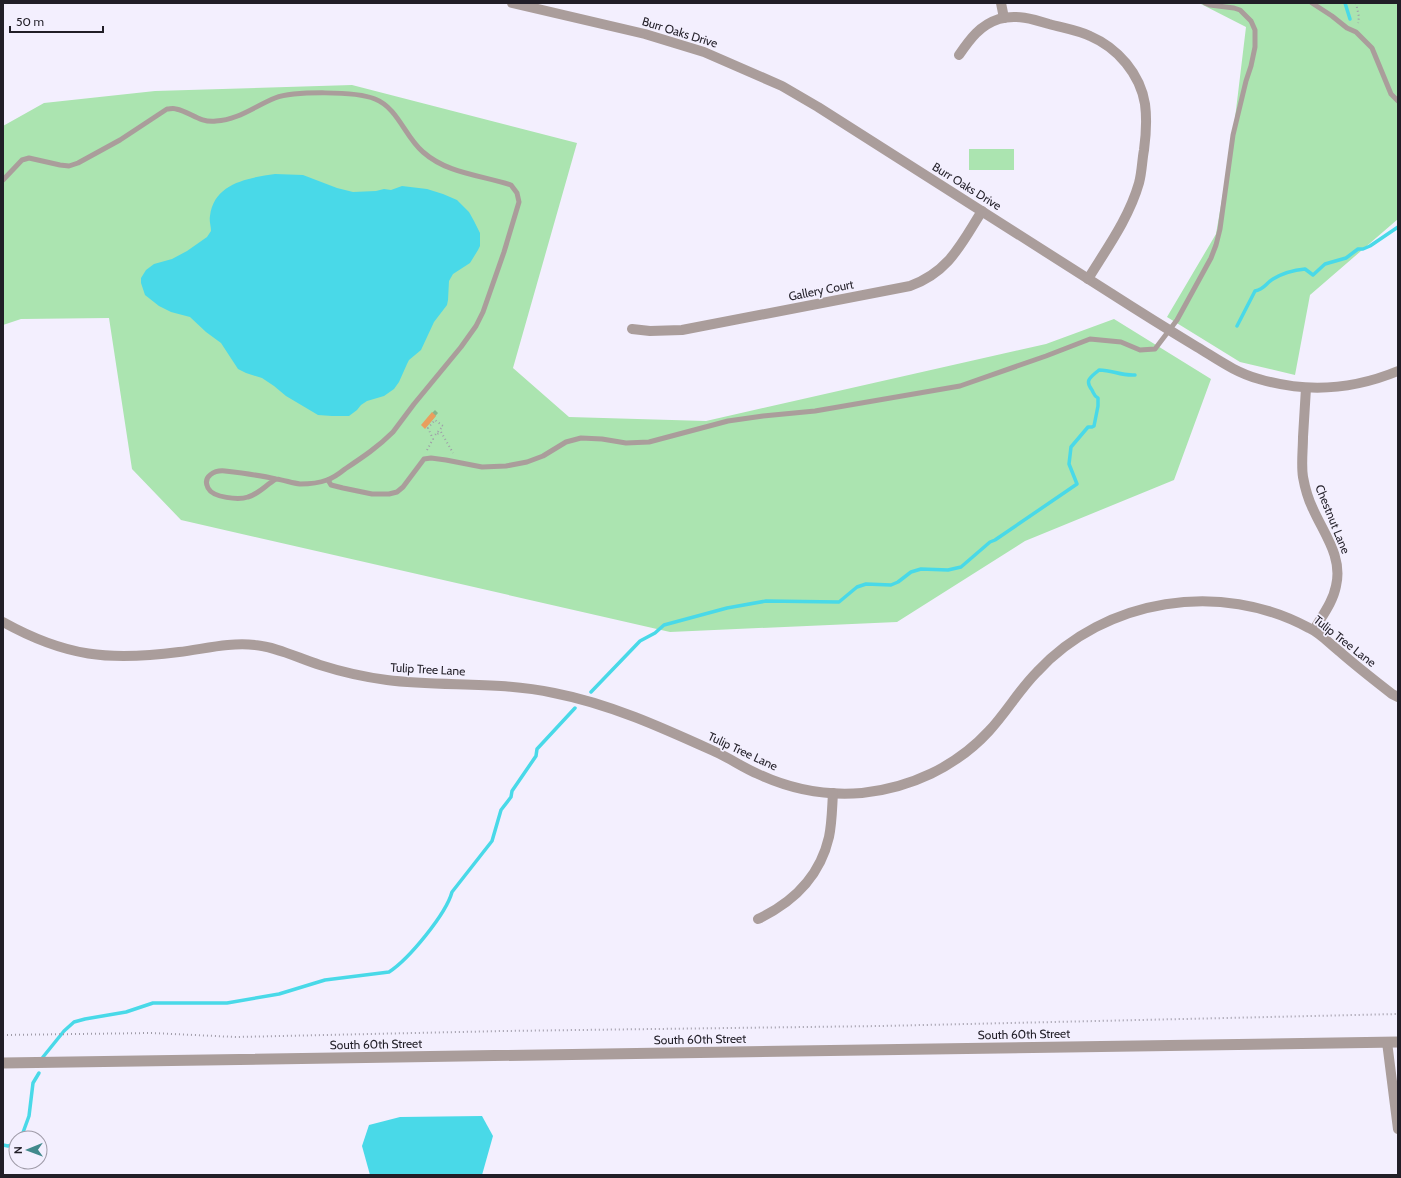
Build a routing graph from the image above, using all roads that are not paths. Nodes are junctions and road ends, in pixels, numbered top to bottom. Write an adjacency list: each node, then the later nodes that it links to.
1 (512, 3): 9 (street, Burr Oaks Drive)
2 (1001, 3): 5 (street)
3 (1205, 3): 12 (lane)
4 (1312, 3): 7 (lane)
5 (1004, 18): 6 (street); 10 (street)
6 (959, 55)
7 (1398, 101)
8 (3, 180): 16 (lane)
9 (982, 211): 10 (street, Burr Oaks Drive); 11 (street, Gallery Court)
10 (1088, 279): 12 (street, Burr Oaks Drive)
11 (632, 329)
12 (1169, 330): 14 (street, Burr Oaks Drive); 16 (lane)
13 (1398, 372): 14 (street, Burr Oaks Drive)
14 (1306, 388): 18 (street, Chestnut Lane)
15 (276, 478): 15 (lane); 16 (lane)
16 (328, 480)
17 (3, 622): 20 (street, Tulip Tree Lane)
18 (1314, 630): 19 (street, Tulip Tree Lane); 20 (street, Tulip Tree Lane)
19 (1398, 697)
20 (833, 794): 21 (street)
21 (758, 919)
22 (1386, 1042): 23 (street, South 60th Street); 24 (street, South 60th Street); 25 (street)
23 (1398, 1042)
24 (3, 1063)
25 (1398, 1129)

